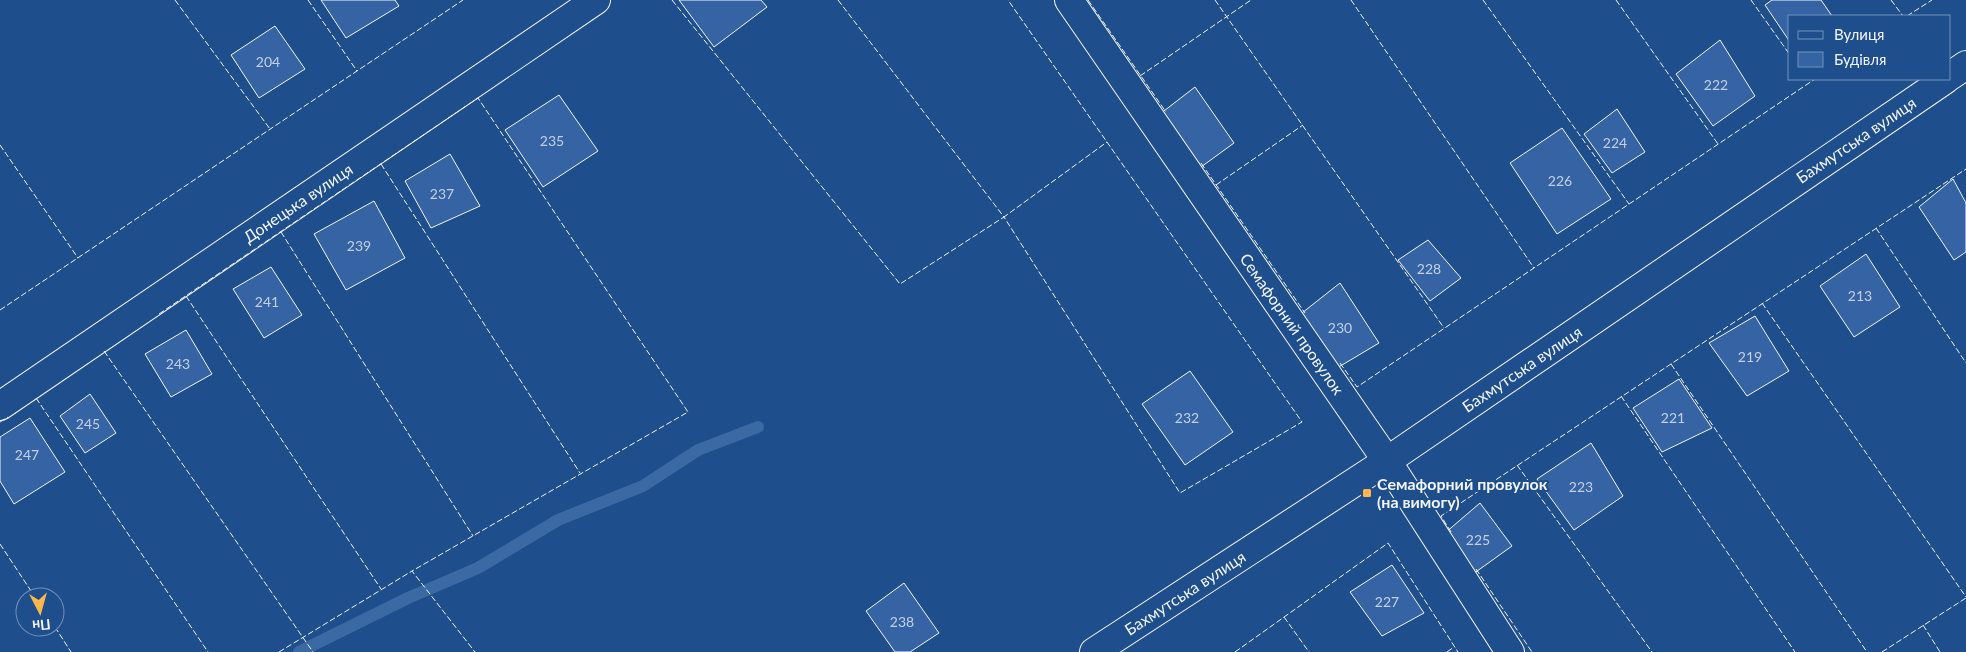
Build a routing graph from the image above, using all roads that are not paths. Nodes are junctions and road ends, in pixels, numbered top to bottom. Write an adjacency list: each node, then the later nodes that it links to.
1 (596, 0): 6 (street, Донецька вулиця)
2 (1068, 0): 7 (street, Семафорний провулок)
3 (1966, 65): 4 (street)
4 (1951, 75)
5 (1945, 80): 7 (street, Бахмутська вулиця)
6 (0, 406)
7 (1387, 461): 8 (street, Бахмутська вулиця); 9 (street, Семафорний провулок)
8 (1094, 652)
9 (1510, 652)

